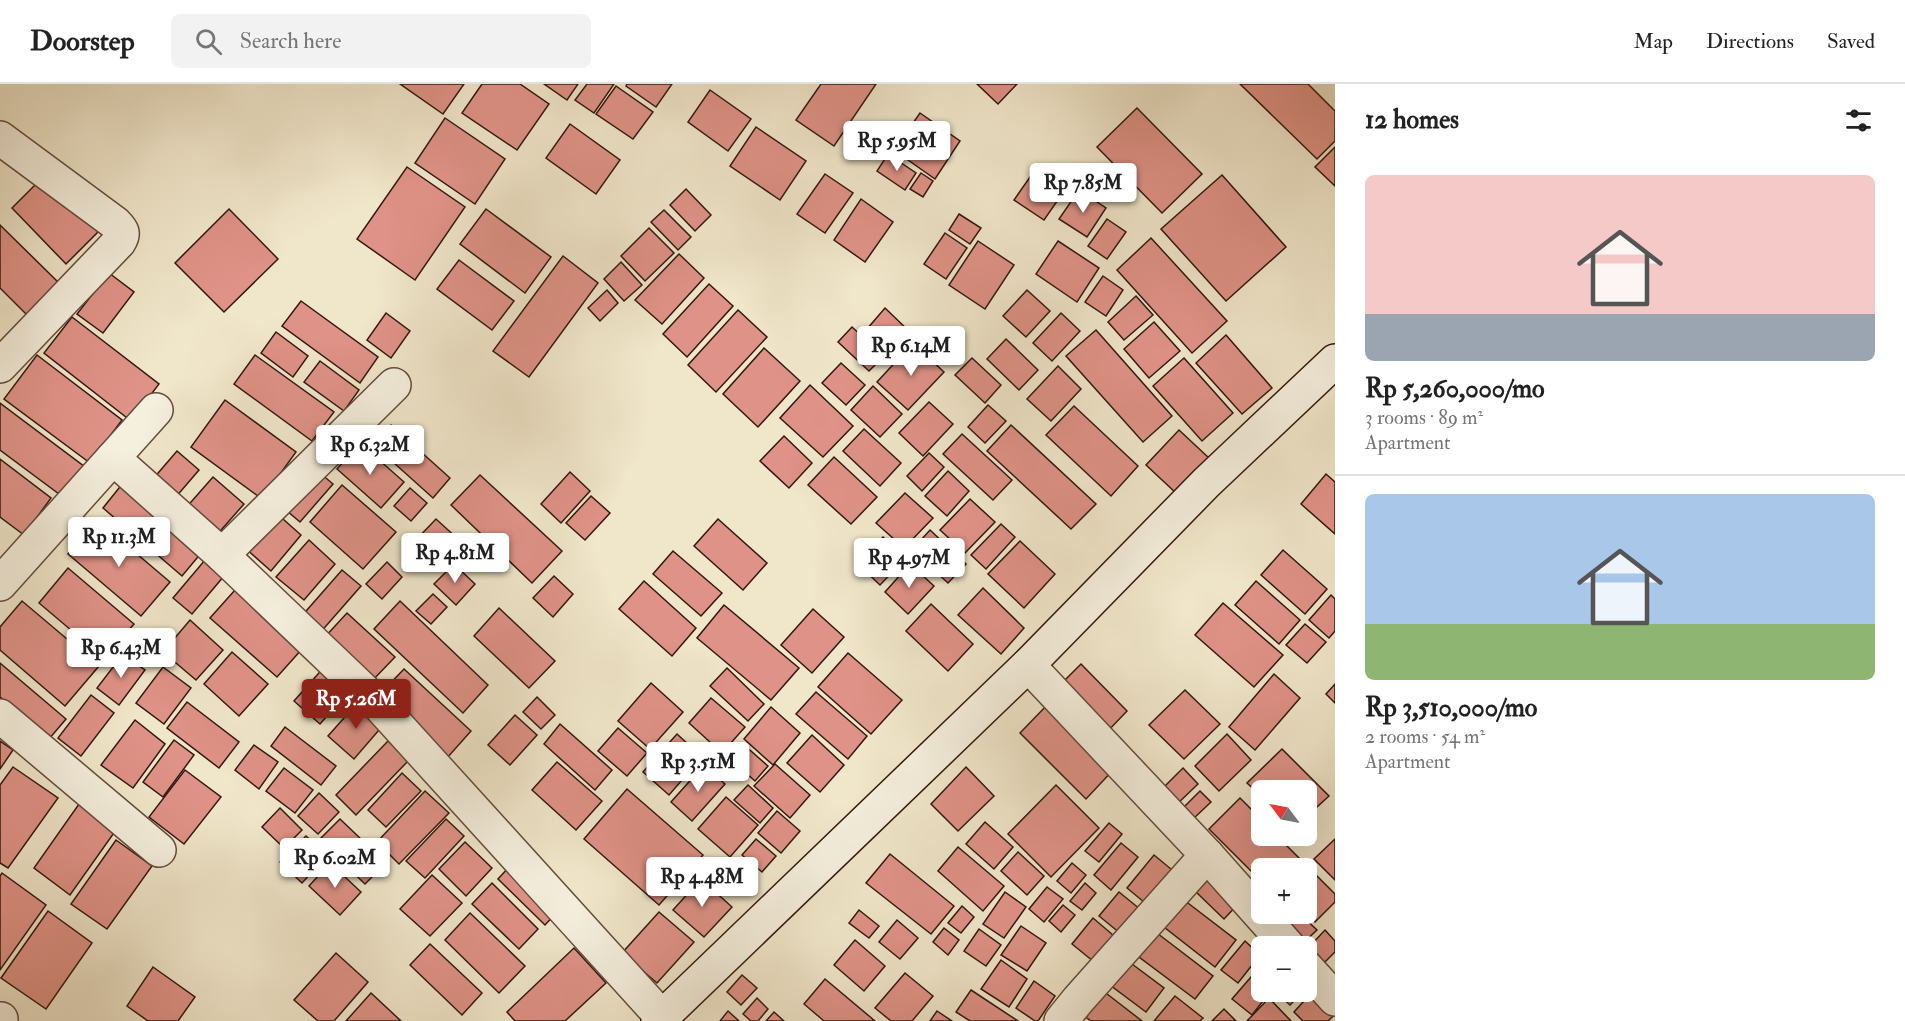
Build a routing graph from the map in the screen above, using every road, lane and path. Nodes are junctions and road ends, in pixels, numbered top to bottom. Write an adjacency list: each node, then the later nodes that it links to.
1 (3, 145): 3 (street)
2 (1335, 361): 9 (street)
3 (0, 366)
4 (394, 385): 7 (street)
5 (156, 410): 6 (street)
6 (113, 458): 7 (street); 8 (street)
7 (222, 555): 16 (street)
8 (0, 584)
9 (1028, 665): 12 (street); 16 (street)
10 (0, 716): 11 (street)
11 (159, 850)
12 (1207, 855): 13 (street); 17 (street)
13 (1279, 936)
14 (1317, 979): 15 (street)
15 (1335, 999)
16 (660, 1019)
17 (1061, 1021)

